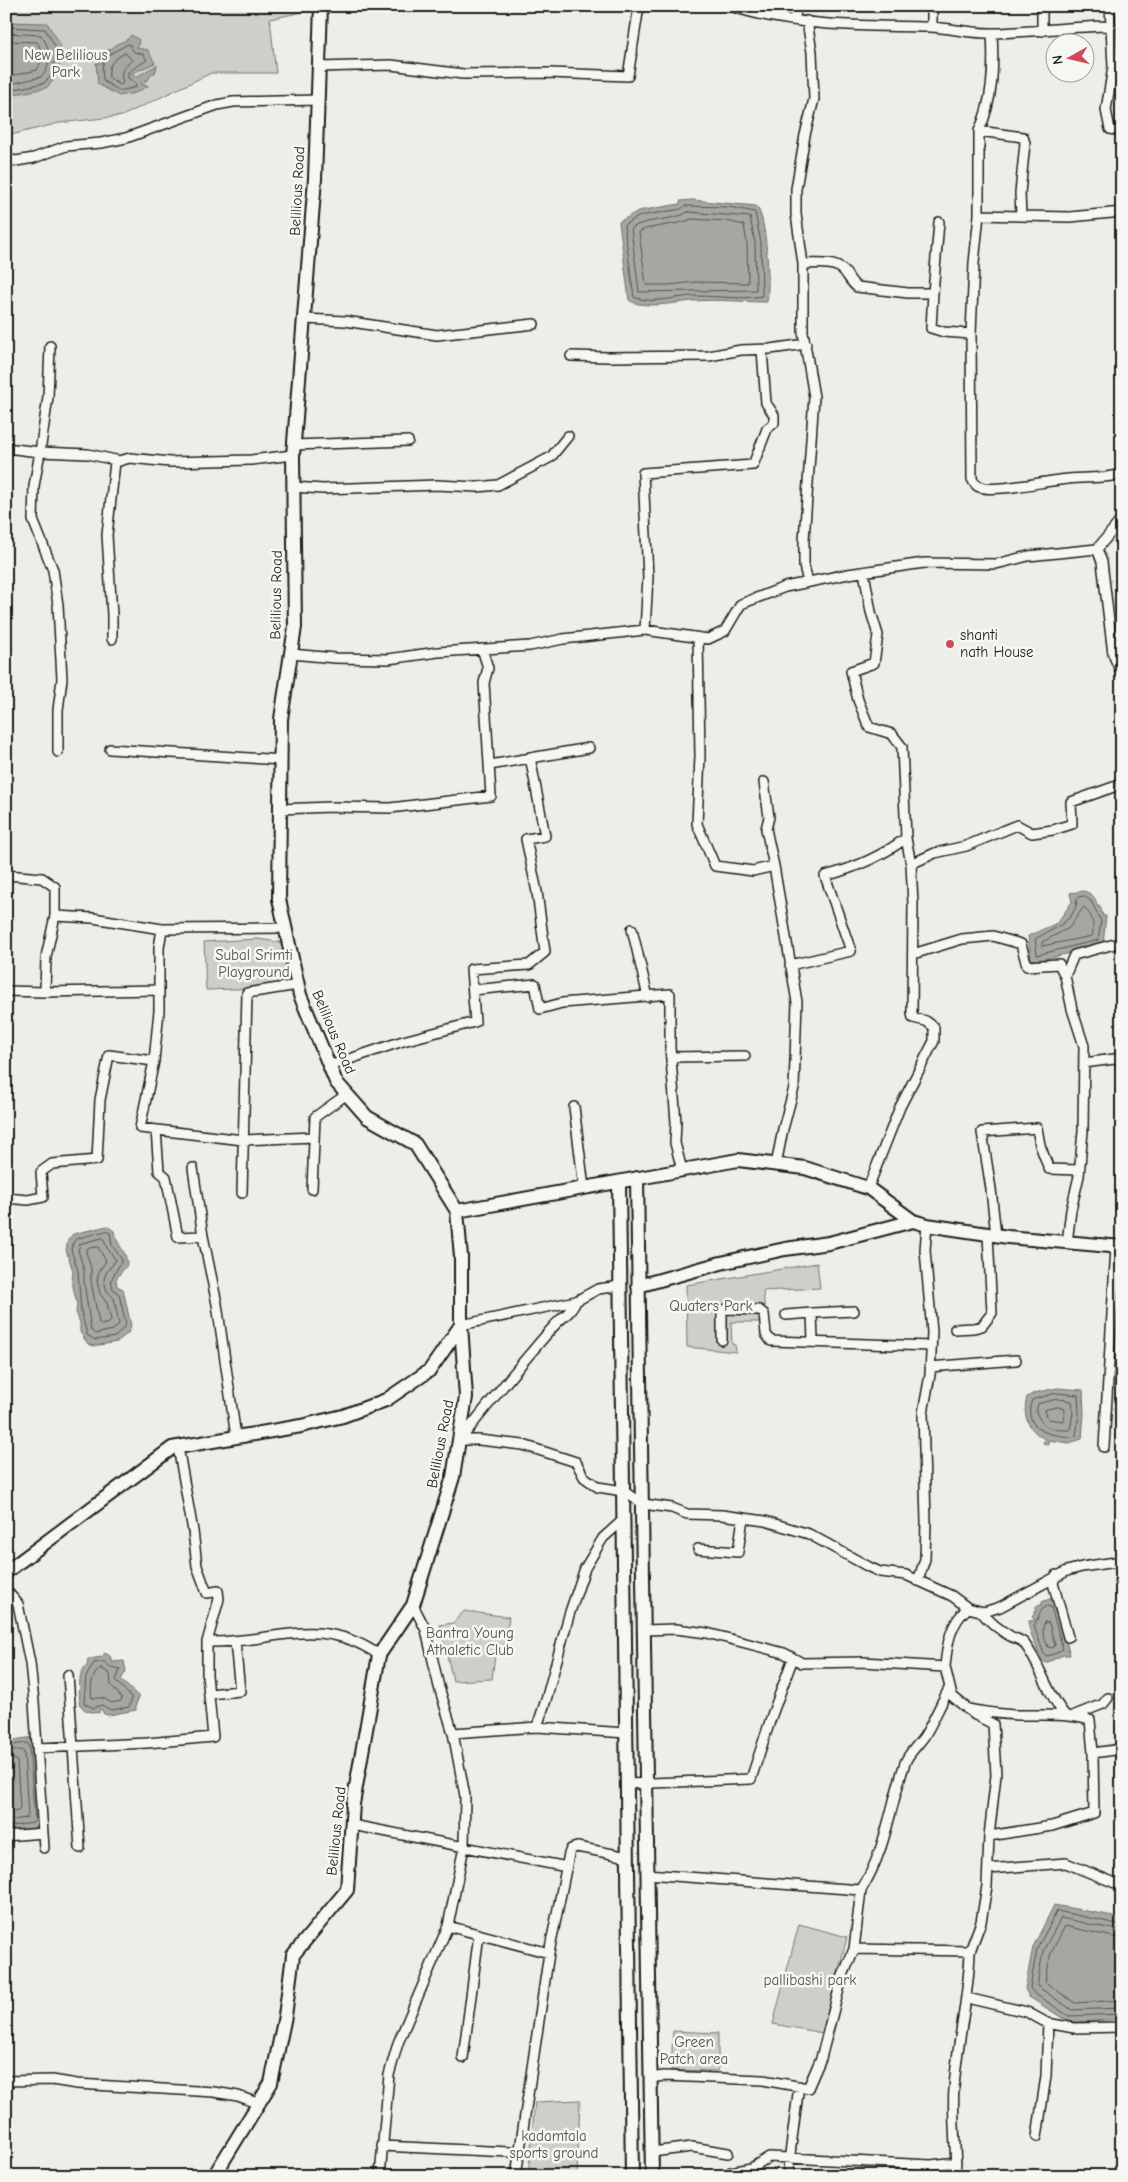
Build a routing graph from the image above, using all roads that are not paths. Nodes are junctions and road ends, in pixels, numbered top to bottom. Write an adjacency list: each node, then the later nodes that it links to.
1 (321, 6): 14 (main road, Belilious Road)
2 (638, 6): 14 (street)
3 (730, 6): 8 (street)
4 (796, 6): 8 (street)
5 (932, 6): 11 (street)
6 (1042, 6): 12 (street)
7 (1110, 6): 10 (street)
8 (795, 20): 9 (street)
9 (807, 21): 11 (street); 23 (street)
10 (1112, 26): 12 (street); 17 (street)
11 (932, 27): 13 (street)
12 (1042, 30): 13 (street)
13 (992, 33): 16 (street)
14 (319, 67): 15 (main road, Belilious Road)
15 (318, 100): 18 (street); 25 (main road, Belilious Road)
16 (979, 131): 20 (street); 21 (street)
17 (1122, 131)
18 (6, 159)
19 (1122, 212): 21 (street)
20 (979, 216): 21 (street); 27 (street)
21 (1021, 216)
22 (939, 222): 24 (street)
23 (803, 264): 24 (street); 28 (street)
24 (933, 293): 27 (street)
25 (305, 319): 26 (street); 35 (main road, Belilious Road)
26 (534, 324)
27 (971, 334): 38 (street)
28 (806, 344): 30 (street); 43 (street)
29 (50, 346): 36 (street)
30 (762, 350): 31 (street); 44 (street)
31 (571, 356)
32 (568, 436): 39 (street)
33 (408, 441): 35 (street)
34 (6, 448): 36 (street)
35 (293, 450): 37 (street); 39 (main road, Belilious Road)
36 (40, 452): 37 (street); 52 (street)
37 (120, 461): 46 (street)
38 (1122, 474)
39 (293, 488): 48 (main road, Belilious Road)
40 (1122, 519): 41 (street)
41 (1097, 549): 42 (street); 49 (street)
42 (864, 572): 43 (street); 59 (street)
43 (808, 582): 45 (street)
44 (646, 630): 45 (street); 47 (street)
45 (698, 638): 61 (street)
46 (112, 639)
47 (482, 650): 48 (street); 55 (street)
48 (291, 654): 54 (main road, Belilious Road)
49 (1122, 675)
50 (589, 748): 53 (street)
51 (110, 749): 54 (street)
52 (58, 752)
53 (530, 757): 55 (street); 73 (street)
54 (281, 760): 58 (main road, Belilious Road)
55 (490, 765): 58 (street)
56 (764, 782): 61 (street)
57 (1122, 784): 60 (street)
58 (280, 809): 64 (main road, Belilious Road)
59 (906, 838): 60 (street); 69 (street)
60 (911, 864): 68 (street)
61 (774, 866): 69 (street)
62 (6, 875): 63 (street)
63 (55, 916): 65 (street); 75 (street)
64 (285, 928): 65 (street); 71 (main road, Belilious Road)
65 (162, 929): 72 (street)
66 (632, 929): 76 (street)
67 (1122, 942): 70 (street)
68 (913, 954): 70 (street); 95 (street)
69 (790, 964): 88 (street)
70 (1065, 976): 81 (street)
71 (298, 985): 82 (main road, Belilious Road); 87 (street)
72 (158, 990): 75 (street); 80 (street)
73 (473, 990): 76 (street); 82 (street)
74 (6, 991): 75 (street)
75 (45, 992)
76 (648, 997): 78 (street)
77 (745, 1056): 78 (street)
78 (671, 1057): 90 (street)
79 (1122, 1058): 81 (street)
80 (154, 1061): 85 (street); 98 (street)
81 (1084, 1063): 91 (street)
82 (329, 1066): 83 (main road, Belilious Road)
83 (347, 1094): 86 (street); 99 (main road, Belilious Road)
84 (574, 1108): 94 (street)
85 (156, 1130): 87 (street); 103 (street)
86 (314, 1136): 87 (street); 96 (street)
87 (243, 1140): 97 (street)
88 (776, 1164): 90 (main road); 95 (main road)
89 (193, 1168): 103 (street)
90 (682, 1170): 92 (main road)
91 (1079, 1170): 102 (street); 104 (street)
92 (637, 1178): 93 (main road); 107 (main road)
93 (619, 1182): 94 (main road); 106 (main road)
94 (584, 1188): 99 (main road)
95 (868, 1188): 100 (main road)
96 (312, 1189)
97 (242, 1193)
98 (6, 1198)
99 (457, 1211): 112 (main road, Belilious Road)
100 (913, 1221): 101 (main road); 107 (main road)
101 (927, 1225): 102 (main road); 116 (street)
102 (992, 1235): 104 (main road); 113 (street)
103 (203, 1236): 119 (street)
104 (1068, 1243): 105 (main road)
105 (1119, 1247): 122 (street)
106 (620, 1286): 108 (street); 123 (main road)
107 (638, 1286): 124 (main road)
108 (576, 1301): 112 (street); 120 (street)
109 (854, 1311): 110 (street)
110 (812, 1313): 111 (street); 115 (street)
111 (786, 1316)
112 (461, 1325): 119 (main road); 120 (main road, Belilious Road)
113 (955, 1329)
114 (722, 1340): 115 (street)
115 (813, 1341): 116 (street)
116 (931, 1346): 118 (street)
117 (1016, 1360): 118 (street)
118 (930, 1367): 131 (street)
119 (236, 1437): 121 (main road)
120 (460, 1440): 123 (street); 133 (main road, Belilious Road)
121 (178, 1447): 129 (main road); 138 (street)
122 (1104, 1447)
123 (623, 1491): 124 (street); 126 (main road)
124 (643, 1504): 125 (street); 136 (main road)
125 (743, 1518): 127 (street); 131 (street)
126 (623, 1520): 150 (street); 152 (main road)
127 (698, 1549)
128 (1122, 1561): 130 (street)
129 (6, 1572)
130 (1056, 1575): 135 (street); 137 (street)
131 (918, 1581): 134 (street)
132 (6, 1590): 154 (street)
133 (413, 1604): 140 (main road, Belilious Road); 151 (street)
134 (968, 1608): 135 (street); 142 (street)
135 (980, 1611): 148 (street)
136 (644, 1630): 141 (street); 158 (main road)
137 (1068, 1637)
138 (207, 1642): 139 (street); 145 (street)
139 (235, 1642): 140 (street); 145 (street)
140 (378, 1655): 159 (main road, Belilious Road)
141 (793, 1658): 142 (street); 158 (street)
142 (945, 1667): 144 (street)
143 (68, 1675): 153 (street)
144 (950, 1688): 147 (street); 171 (street)
145 (209, 1694): 153 (street)
146 (1108, 1698): 149 (street)
147 (967, 1709): 148 (street); 162 (street)
148 (1065, 1715): 149 (street)
149 (1075, 1715): 156 (street)
150 (536, 1727): 151 (street); 152 (street)
151 (453, 1733): 163 (street)
152 (626, 1733): 157 (main road)
153 (72, 1747): 154 (street); 165 (street)
154 (38, 1748): 160 (street)
155 (1122, 1749): 156 (street)
156 (1093, 1753): 162 (street)
157 (627, 1784): 158 (street); 166 (main road)
158 (646, 1784): 169 (main road)
159 (352, 1825): 163 (street); 186 (main road, Belilious Road)
160 (43, 1833): 161 (street); 164 (street)
161 (6, 1836)
162 (989, 1836): 168 (street)
163 (464, 1846): 167 (street); 172 (street)
164 (44, 1848)
165 (80, 1848)
166 (628, 1857): 167 (street); 179 (main road)
167 (567, 1867): 176 (street)
168 (988, 1868): 170 (street); 175 (street)
169 (647, 1874): 171 (street); 178 (main road)
170 (1122, 1884)
171 (861, 1890): 174 (street)
172 (448, 1926): 173 (street); 188 (street)
173 (479, 1934): 176 (street); 182 (street)
174 (854, 1949): 175 (street); 185 (street)
175 (970, 1952): 177 (street)
176 (549, 1953): 191 (street)
177 (967, 1998): 180 (street); 193 (street)
178 (650, 2016): 179 (main road); 183 (main road)
179 (630, 2017): 197 (main road)
180 (1048, 2023): 181 (street); 187 (street)
181 (1122, 2027)
182 (464, 2058)
183 (650, 2078): 185 (street); 189 (main road)
184 (6, 2081): 186 (street)
185 (799, 2086): 192 (street)
186 (260, 2104): 194 (main road, Belilious Road)
187 (1037, 2137)
188 (382, 2146): 191 (street); 195 (street)
189 (652, 2152): 190 (street); 198 (main road)
190 (728, 2153)
191 (519, 2154): 196 (street)
192 (790, 2159): 193 (street); 199 (street); 200 (street)
193 (956, 2162): 201 (street)
194 (214, 2176)
195 (380, 2176)
196 (516, 2176)
197 (632, 2176)
198 (652, 2176)
199 (724, 2176)
200 (791, 2176)
201 (956, 2176)

